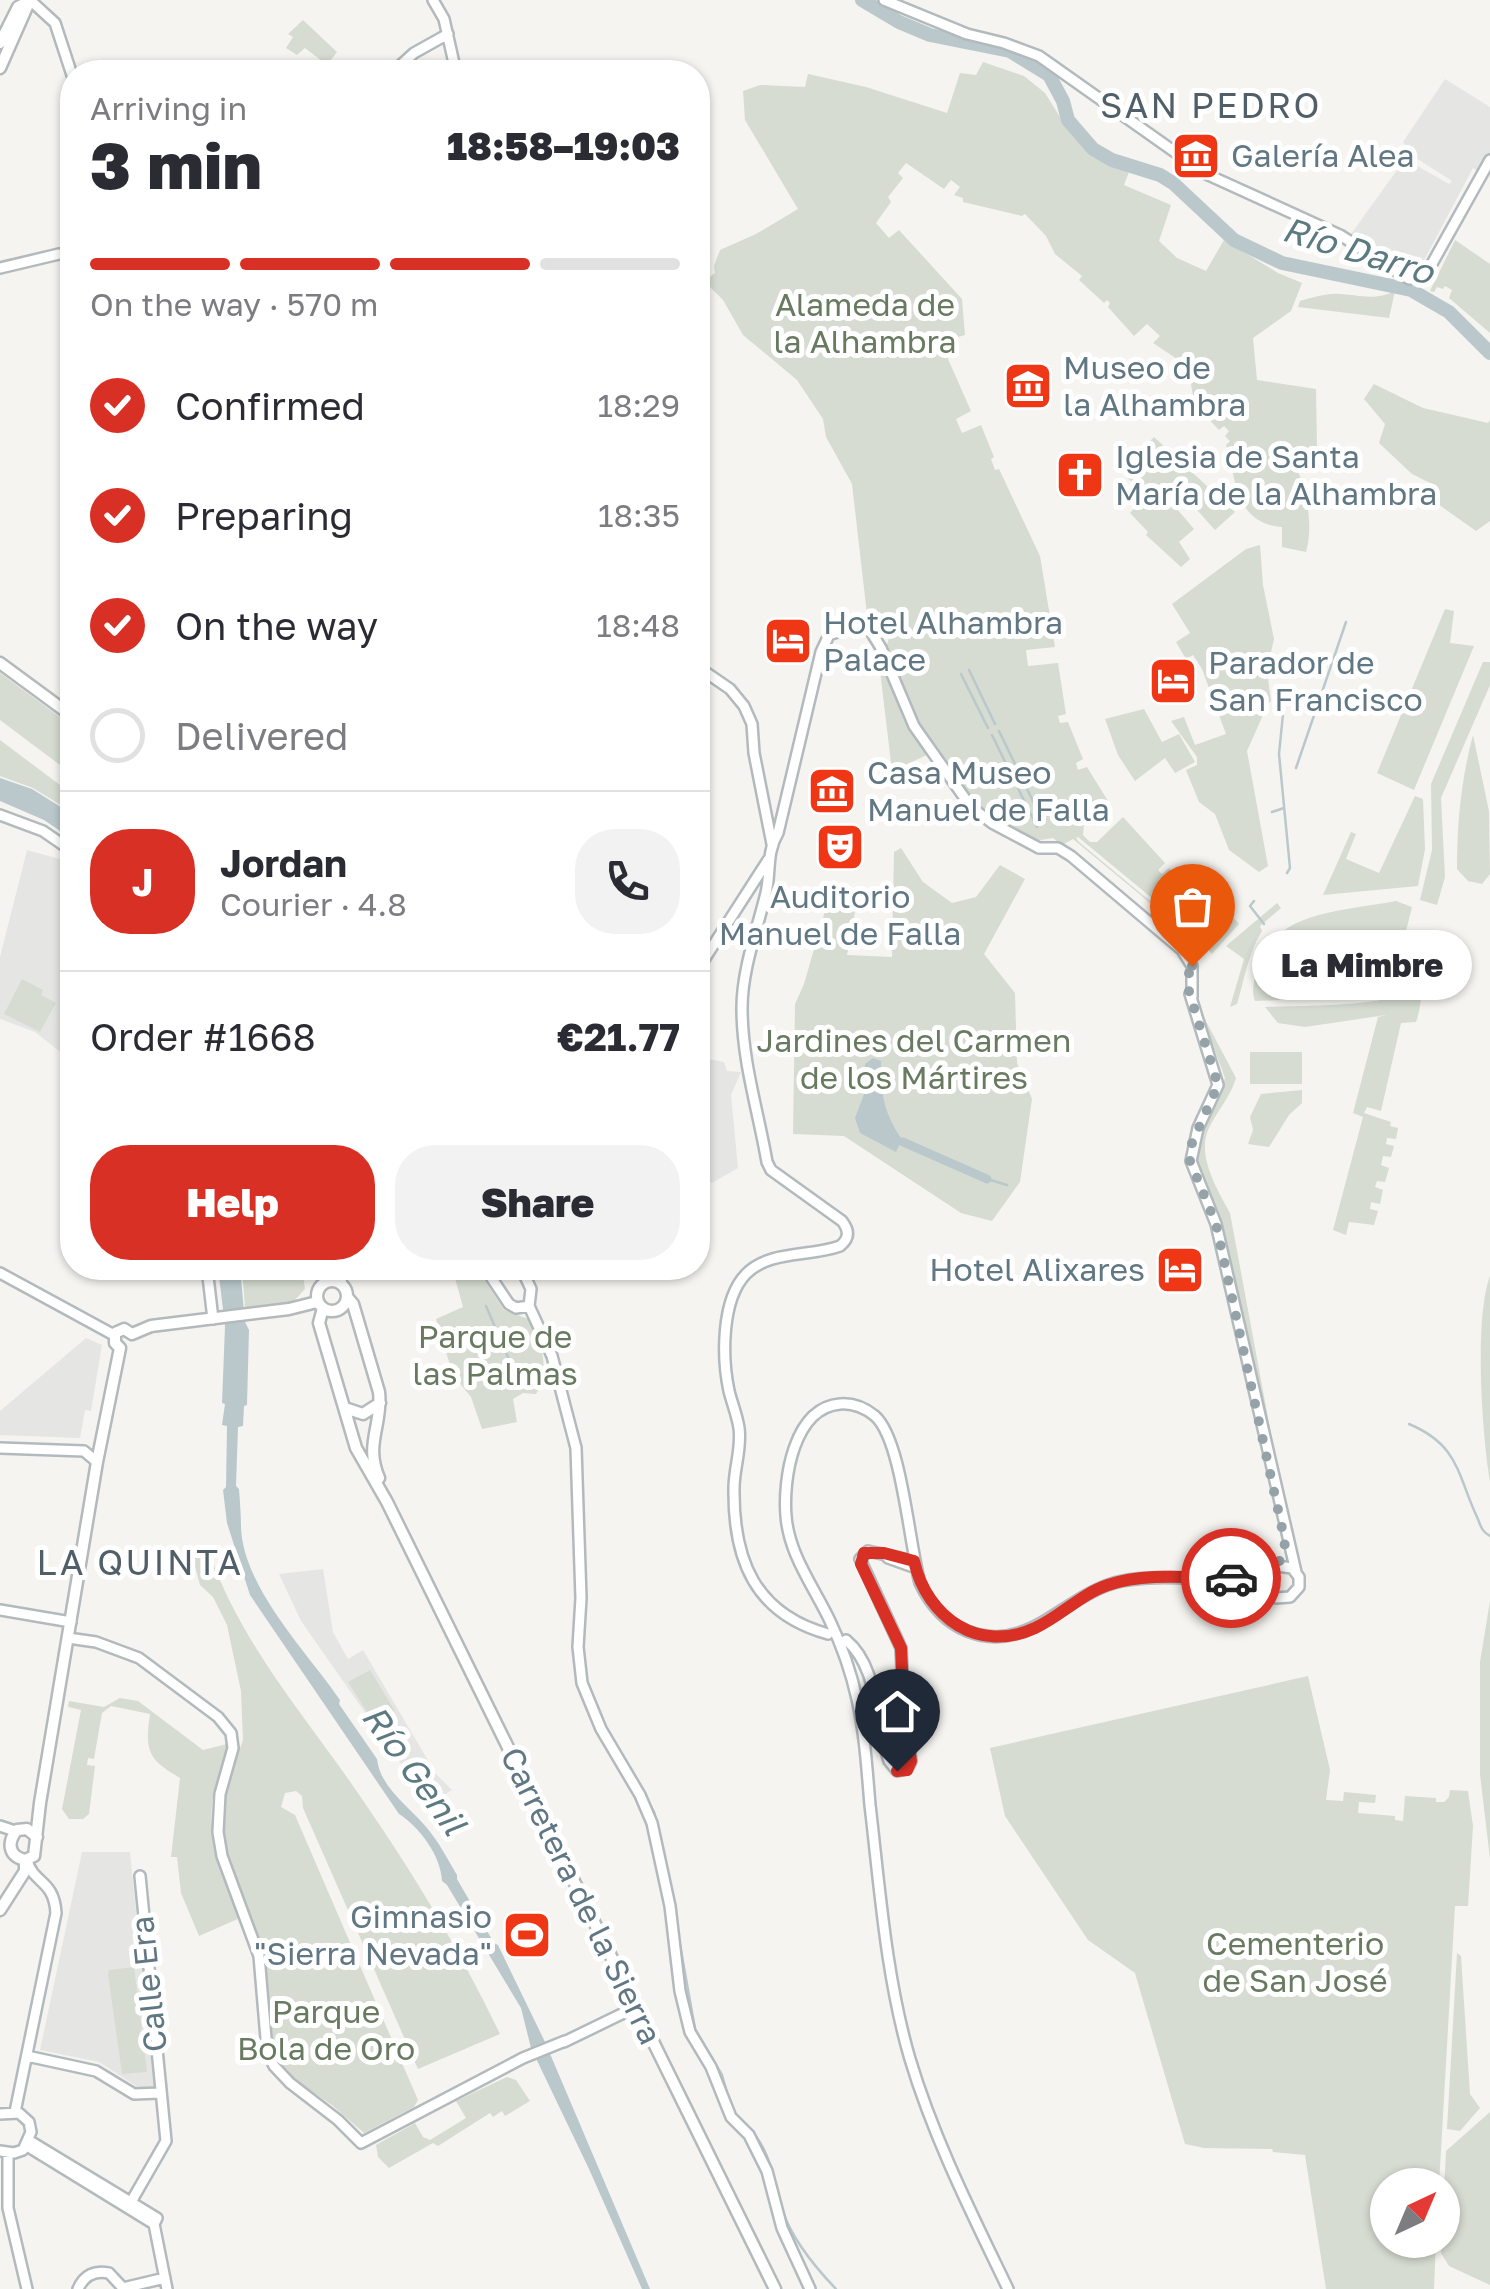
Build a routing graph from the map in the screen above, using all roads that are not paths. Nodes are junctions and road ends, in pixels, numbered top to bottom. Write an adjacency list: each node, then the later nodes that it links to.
1 (30, 0): 4 (main road); 7 (street)
2 (430, 0): 5 (street)
3 (884, 0): 11 (street)
4 (14, 24): 6 (main road); 10 (main road)
5 (446, 30): 8 (street); 9 (street)
6 (0, 43)
7 (67, 60)
8 (406, 60)
9 (453, 60)
10 (0, 68)
11 (1490, 160)
12 (60, 254): 13 (street)
13 (0, 268)
14 (0, 663): 16 (main road)
15 (710, 678): 19 (street)
16 (60, 707)
17 (0, 815): 18 (street)
18 (60, 843)
19 (772, 844): 20 (street); 44 (street)
20 (768, 860): 21 (street); 55 (street)
21 (710, 950)
22 (0, 1273): 33 (street)
23 (210, 1280): 31 (street)
24 (341, 1280): 27 (main road)
25 (494, 1280): 30 (street)
26 (527, 1280): 30 (street)
27 (341, 1283): 28 (main road); 29 (main road)
28 (348, 1298): 29 (main road); 35 (main road)
29 (320, 1305): 31 (main road); 36 (main road)
30 (529, 1306): 82 (street)
31 (218, 1318): 32 (main road)
32 (132, 1334): 33 (main road); 34 (main road)
33 (114, 1335): 34 (main road)
34 (120, 1348): 38 (main road)
35 (380, 1402): 36 (main road); 40 (main road)
36 (345, 1408): 37 (main road)
37 (355, 1438): 40 (main road); 43 (main road)
38 (101, 1442): 41 (street); 42 (main road)
39 (0, 1448): 41 (street)
40 (372, 1450): 43 (main road)
41 (84, 1451): 42 (street)
42 (98, 1462): 54 (main road)
43 (387, 1502): 67 (main road, Carretera de la Sierra)
44 (1284, 1526): 48 (street); 49 (street)
45 (912, 1546): 46 (street); 47 (street); 83 (street)
46 (901, 1562): 47 (street); 51 (street); 57 (street)
47 (915, 1564): 51 (street)
48 (1273, 1570): 49 (street); 50 (street); 52 (street)
49 (1296, 1572): 52 (street)
50 (1245, 1578): 51 (street); 52 (street)
51 (920, 1583)
52 (1269, 1592)
53 (0, 1610): 54 (street)
54 (70, 1622): 56 (main road)
55 (828, 1634)
56 (68, 1638): 58 (main road); 67 (street)
57 (846, 1640)
58 (39, 1806): 60 (main road); 61 (main road)
59 (0, 1826): 60 (street)
60 (21, 1830): 61 (main road); 62 (main road)
61 (37, 1837): 62 (main road)
62 (26, 1859): 64 (street); 65 (main road)
63 (140, 1876): 69 (street, Calle Era)
64 (38, 1877): 65 (main road); 68 (street)
65 (18, 1881): 66 (main road)
66 (0, 1910)
67 (636, 2007): 81 (main road, Carretera de la Sierra)
68 (27, 2056): 69 (street); 70 (street)
69 (160, 2093): 74 (street, Calle Era)
70 (15, 2112): 71 (street); 72 (street)
71 (0, 2114)
72 (28, 2144): 73 (street); 74 (street); 75 (street)
73 (4, 2152): 78 (street)
74 (131, 2202): 75 (street)
75 (154, 2224): 76 (street)
76 (166, 2283): 77 (street); 80 (street)
77 (123, 2288): 79 (street)
78 (27, 2289)
79 (78, 2289)
80 (142, 2289)
81 (775, 2289)
82 (810, 2289)
83 (1008, 2289)

